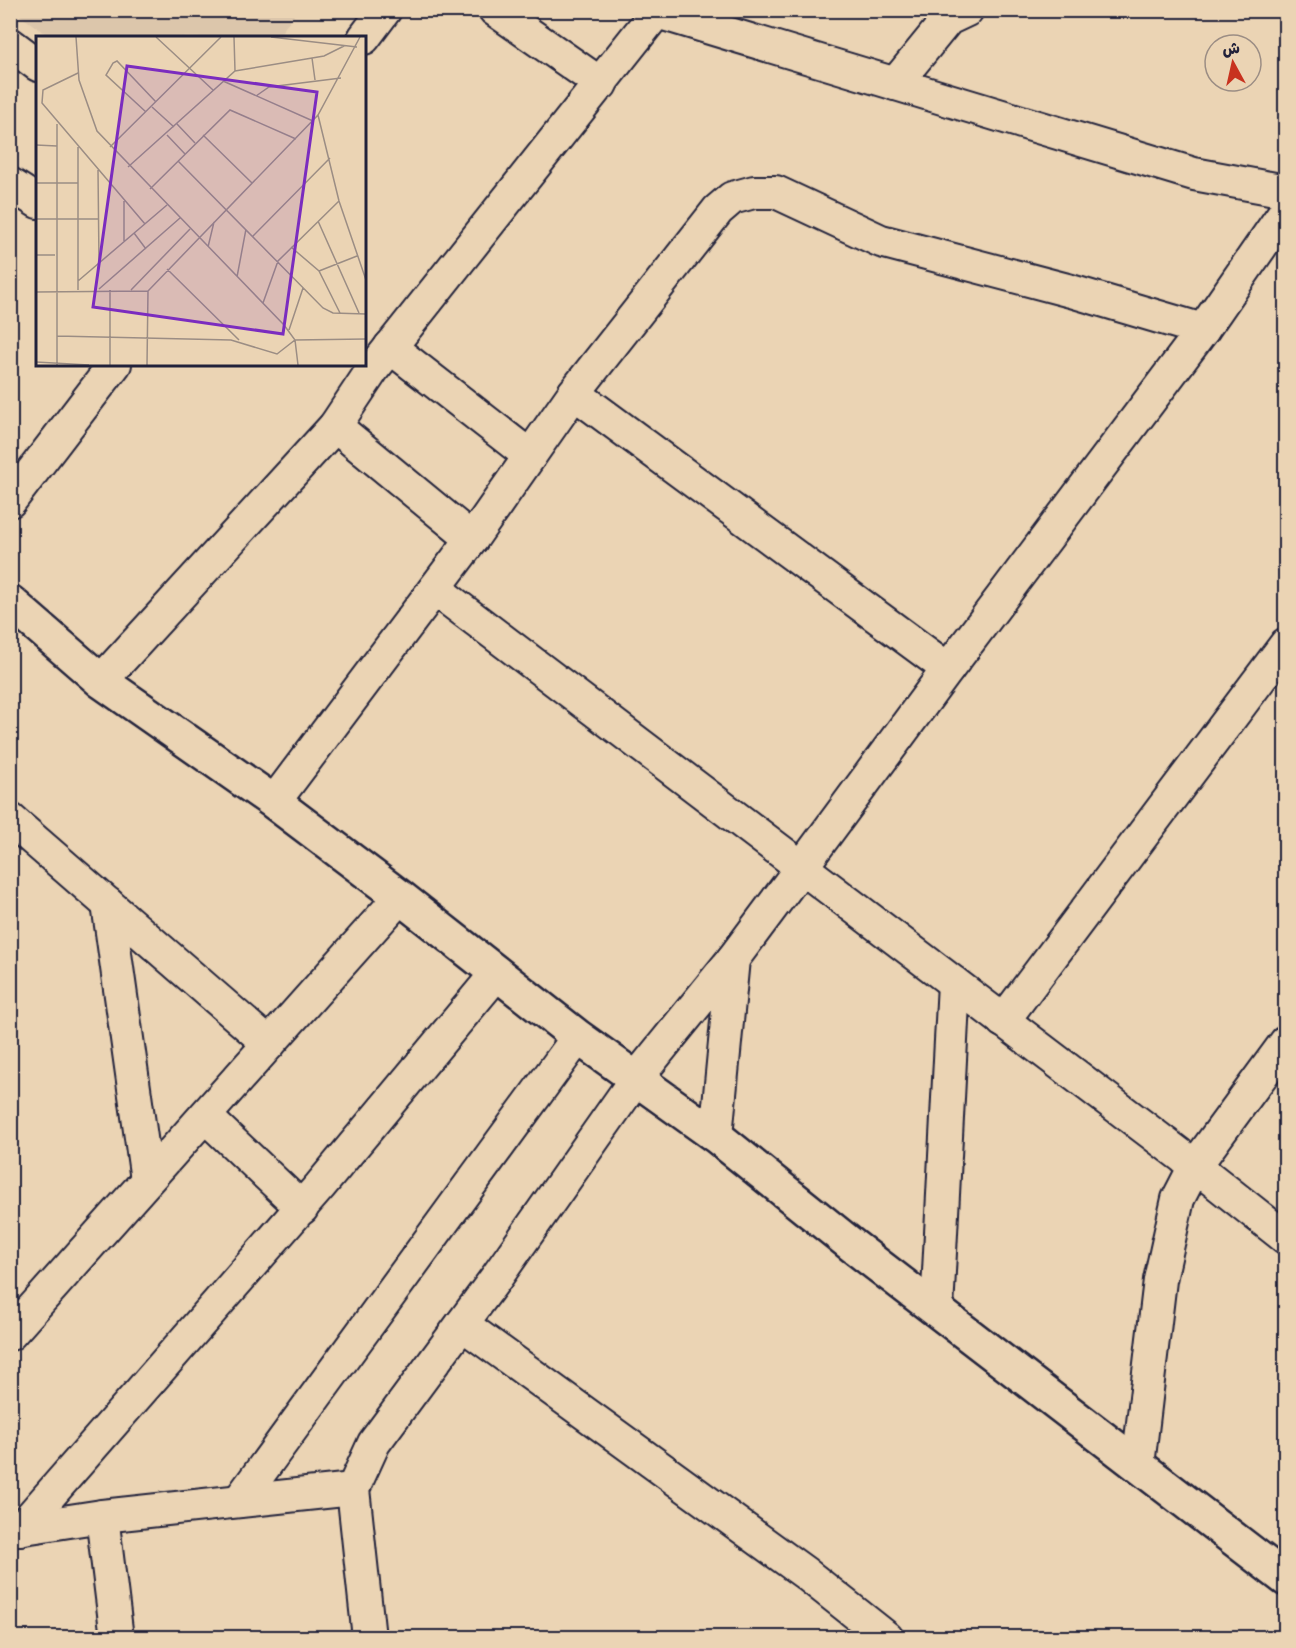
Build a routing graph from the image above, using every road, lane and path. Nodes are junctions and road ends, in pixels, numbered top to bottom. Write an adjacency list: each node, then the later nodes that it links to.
1 (385, 10): 5 (street)
2 (495, 10): 8 (street)
3 (967, 10): 9 (street)
4 (657, 11): 8 (street); 9 (street)
5 (366, 36)
6 (10, 44): 7 (street)
7 (36, 64)
8 (601, 84): 15 (street)
9 (895, 84): 11 (street)
10 (10, 183): 12 (street)
11 (1286, 191)
12 (36, 201)
13 (1286, 210): 14 (street)
14 (1203, 330): 17 (street); 25 (street)
15 (376, 360): 18 (street); 19 (street)
16 (113, 366): 20 (street)
17 (574, 393): 19 (street); 25 (street)
18 (335, 426): 21 (street); 26 (street)
19 (530, 456): 21 (street)
20 (10, 501)
21 (472, 539): 22 (street)
22 (435, 589): 27 (street); 29 (street)
23 (10, 602): 26 (main road)
24 (1286, 644): 35 (street)
25 (948, 669): 29 (street)
26 (102, 681): 27 (main road)
27 (274, 802): 30 (main road)
28 (10, 819): 31 (street)
29 (801, 868): 32 (street); 34 (street)
30 (399, 897): 33 (main road); 37 (street)
31 (108, 904): 37 (street); 43 (street)
32 (733, 959): 39 (street); 41 (street)
33 (497, 973): 36 (main road); 44 (street)
34 (954, 983): 35 (street); 46 (street)
35 (1003, 1022): 42 (street)
36 (578, 1037): 39 (main road); 51 (street)
37 (269, 1044): 40 (street)
38 (1281, 1058): 42 (street)
39 (635, 1080): 41 (main road); 47 (street)
40 (205, 1116): 43 (street); 44 (street)
41 (716, 1136): 46 (main road)
42 (1195, 1166): 45 (street); 49 (street)
43 (147, 1180): 48 (street)
44 (302, 1208): 53 (street)
45 (1286, 1238)
46 (937, 1310): 49 (main road)
47 (462, 1324): 50 (street); 57 (street)
48 (10, 1334)
49 (1138, 1465): 54 (main road)
50 (353, 1489): 51 (street); 56 (street)
51 (239, 1501): 52 (street)
52 (102, 1516): 53 (street); 55 (street)
53 (15, 1530)
54 (1286, 1579)
55 (117, 1638)
56 (369, 1638)
57 (887, 1638)

